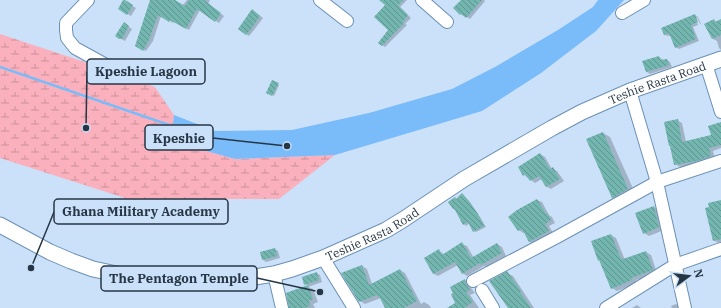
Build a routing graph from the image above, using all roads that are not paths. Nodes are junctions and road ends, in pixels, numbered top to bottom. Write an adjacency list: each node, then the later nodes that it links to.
1 (88, 0): 10 (street)
2 (320, 0): 6 (street)
3 (422, 0): 7 (street)
4 (644, 0): 5 (street)
5 (622, 13)
6 (347, 21)
7 (447, 22)
8 (721, 59): 9 (main road, Teshie Rasta Road)
9 (706, 64): 11 (main road, Teshie Rasta Road); 12 (street)
10 (126, 76)
11 (630, 91): 14 (street); 17 (main road, Teshie Rasta Road)
12 (721, 112)
13 (721, 161): 14 (street)
14 (657, 182): 18 (street); 20 (street)
15 (0, 225): 19 (main road, Teshie Rasta Road)
16 (721, 248): 18 (street)
17 (323, 258): 19 (main road, Teshie Rasta Road); 23 (street)
18 (675, 265): 25 (street); 26 (street)
19 (274, 274): 22 (street)
20 (473, 281)
21 (482, 290): 24 (street)
22 (282, 308)
23 (354, 308)
24 (493, 308)
25 (606, 308)
26 (684, 308)

